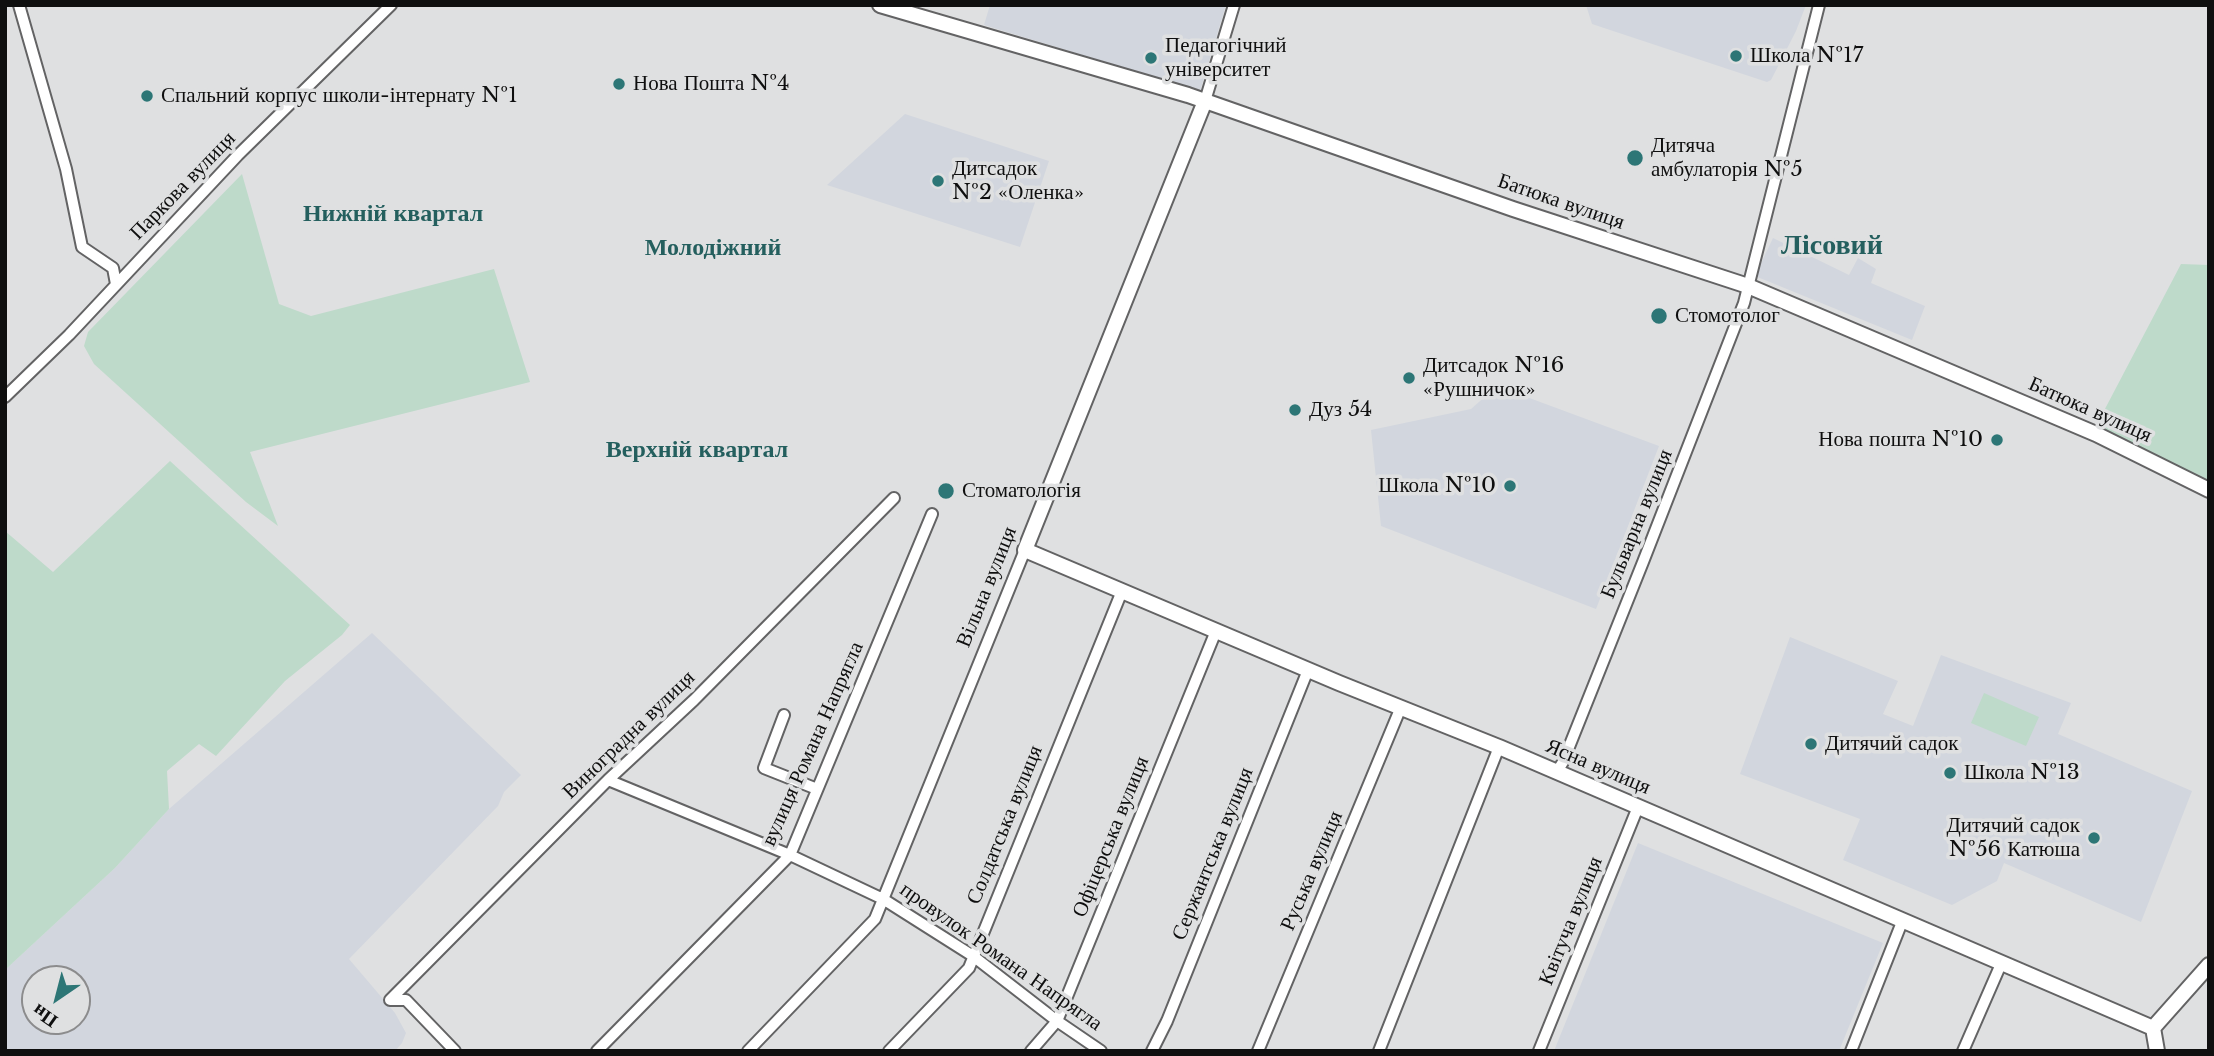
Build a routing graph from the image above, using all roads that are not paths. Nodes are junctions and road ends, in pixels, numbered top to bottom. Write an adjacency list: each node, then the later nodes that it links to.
1 (19, 5): 7 (street)
2 (391, 5): 7 (street, Паркова вулиця)
3 (880, 5): 6 (street, Батюка вулиця)
4 (1234, 5): 6 (street)
5 (1819, 5): 8 (street, Бульварна вулиця)
6 (1205, 101): 8 (street, Батюка вулиця); 13 (street, Вільна вулиця)
7 (116, 284): 9 (street, Паркова вулиця)
8 (1748, 286): 10 (street, Батюка вулиця); 20 (street, Бульварна вулиця)
9 (5, 397)
10 (2209, 490)
11 (894, 498): 21 (street, Виноградна вулиця)
12 (932, 514): 22 (street, вулиця Романа Напрягла)
13 (1024, 550): 14 (street, Ясна вулиця); 25 (street, Вільна вулиця)
14 (1122, 591): 15 (street, Ясна вулиця); 27 (street, Солдатська вулиця)
15 (1216, 631): 16 (street, Ясна вулиця); 30 (street, Офіцерська вулиця)
16 (1308, 670): 17 (street, Ясна вулиця); 38 (street, Сержантська вулиця)
17 (1401, 707): 19 (street, Ясна вулиця); 39 (street, Руська вулиця)
18 (784, 715): 22 (street)
19 (1499, 747): 20 (street, Ясна вулиця); 40 (street)
20 (1556, 773): 23 (street, Ясна вулиця)
21 (608, 780): 24 (street, провулок Романа Напрягла); 32 (street, Виноградна вулиця)
22 (817, 789): 24 (street, вулиця Романа Напрягла)
23 (1638, 807): 26 (street, Ясна вулиця); 41 (street, Квітуча вулиця)
24 (790, 855): 25 (street, провулок Романа Напрягла); 33 (street, вулиця Романа Напрягла)
25 (883, 899): 27 (street, провулок Романа Напрягла); 34 (street, Вільна вулиця)
26 (1902, 922): 28 (street, Ясна вулиця); 42 (street)
27 (973, 956): 30 (street, провулок Романа Напрягла); 35 (street, Солдатська вулиця)
28 (2001, 964): 31 (street, Ясна вулиця); 43 (street)
29 (2209, 965): 31 (street)
30 (1057, 1021): 36 (street, Офіцерська вулиця); 37 (street, провулок Романа Напрягла)
31 (2153, 1028): 44 (street)
32 (455, 1051)
33 (597, 1051)
34 (748, 1051)
35 (889, 1051)
36 (1031, 1051)
37 (1101, 1051)
38 (1152, 1051)
39 (1258, 1051)
40 (1379, 1051)
41 (1539, 1051)
42 (1851, 1051)
43 (1963, 1051)
44 (2157, 1051)

